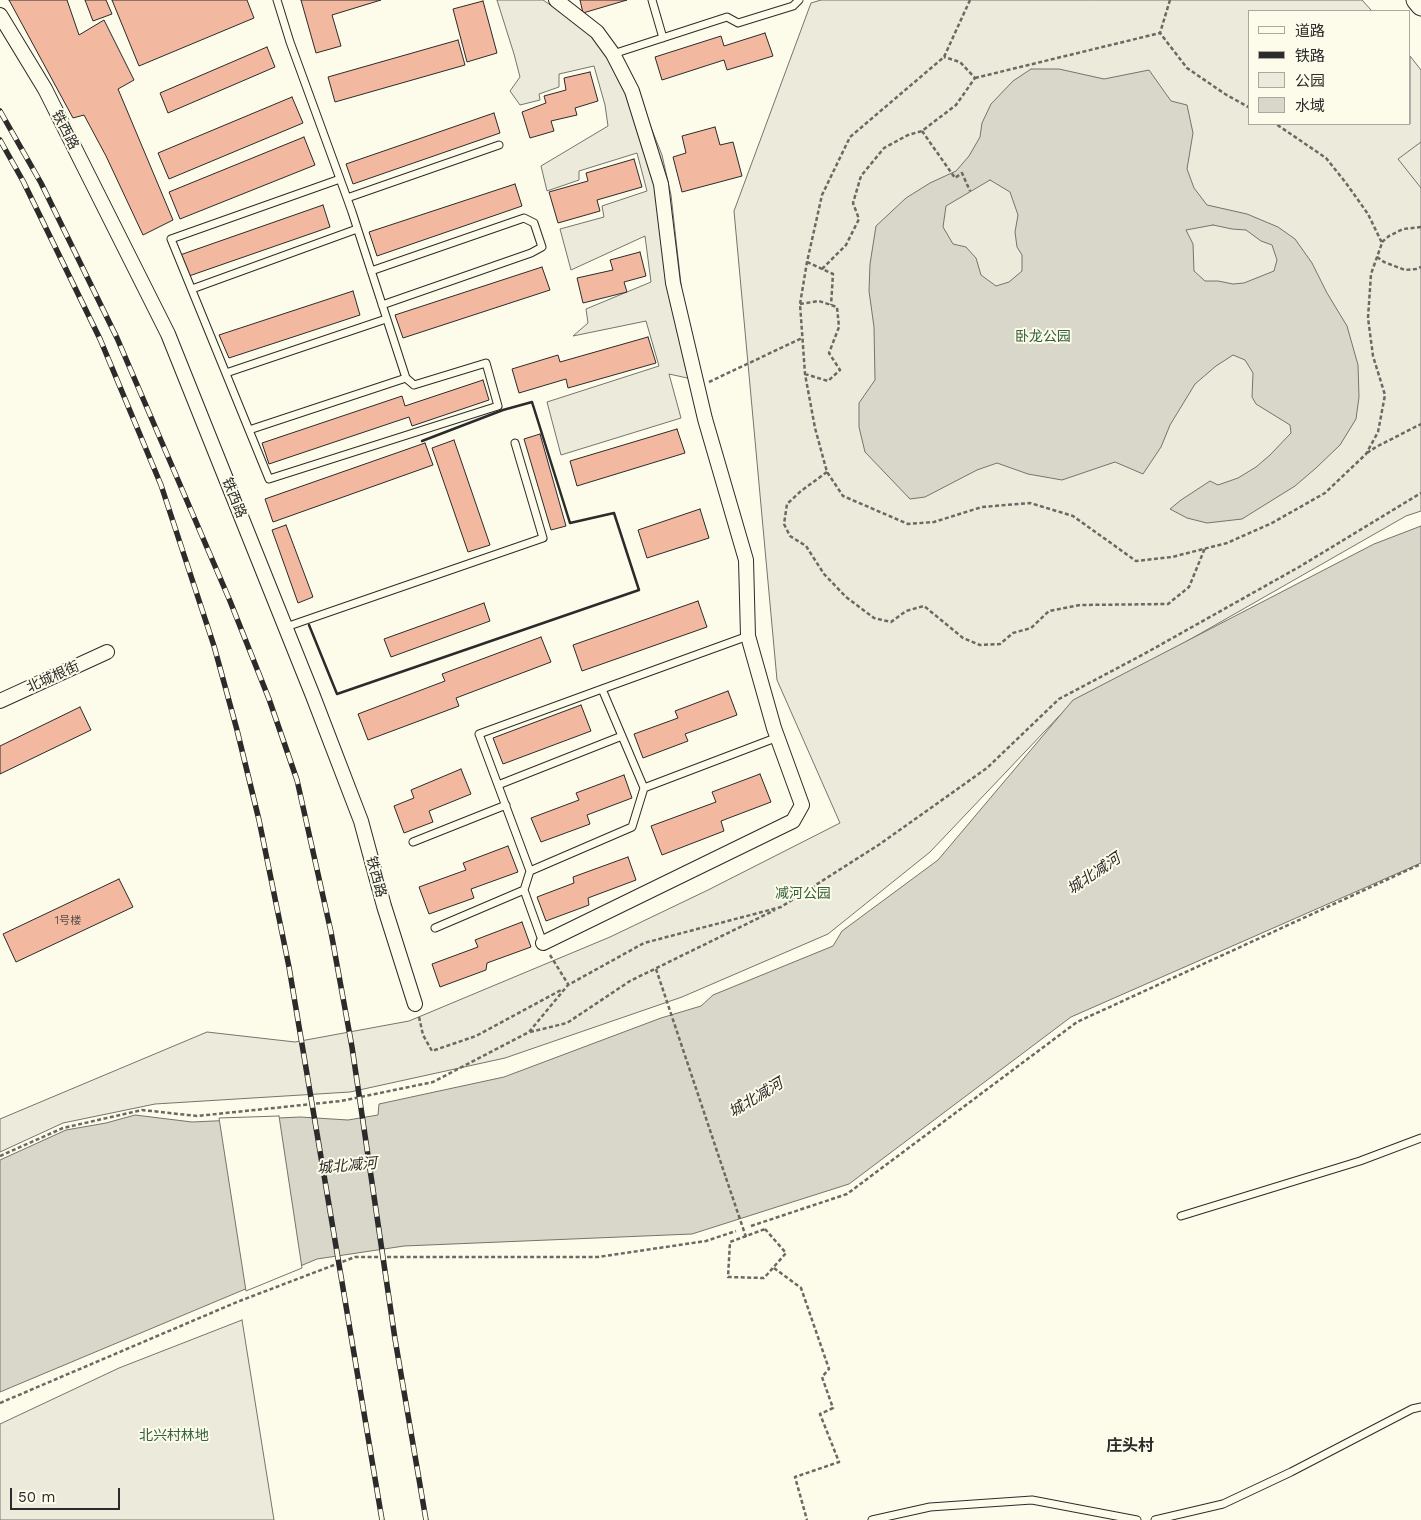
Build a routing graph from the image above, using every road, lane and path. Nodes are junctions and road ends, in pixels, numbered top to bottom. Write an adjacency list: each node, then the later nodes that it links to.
1 (277, 0): 19 (lane)
2 (556, 0): 12 (street)
3 (652, 0): 11 (lane)
4 (799, 0): 11 (lane)
5 (970, 0): 13 (path)
6 (1170, 0): 10 (path)
7 (1416, 0): 8 (main road)
8 (1421, 6)
9 (0, 15): 47 (street, 铁西路)
10 (1160, 33): 14 (path); 15 (path)
11 (663, 38): 12 (lane)
12 (613, 54): 39 (street)
13 (944, 57): 14 (path); 26 (path)
14 (975, 78): 17 (path)
15 (1248, 107)
16 (1277, 125): 24 (path)
17 (922, 131): 20 (path); 28 (path)
18 (500, 145): 21 (lane)
19 (340, 179): 21 (lane); 30 (lane)
20 (970, 191)
21 (347, 198): 23 (lane)
22 (1421, 227): 24 (path)
23 (357, 229): 29 (lane); 30 (lane)
24 (1382, 243): 25 (path)
25 (1377, 257): 27 (path); 43 (path)
26 (807, 262): 28 (path); 31 (path)
27 (1421, 267)
28 (822, 269): 33 (path)
29 (371, 271): 32 (lane); 32 (lane)
30 (192, 289): 36 (lane)
31 (800, 304): 33 (path); 35 (path)
32 (382, 305): 34 (lane)
33 (831, 305): 37 (path)
34 (386, 319): 36 (lane); 38 (lane)
35 (802, 338): 37 (path); 39 (path)
36 (226, 373): 41 (lane)
37 (805, 374): 44 (path)
38 (406, 378): 41 (lane); 41 (lane)
39 (697, 385): 48 (street)
40 (1421, 424): 43 (path)
41 (249, 430)
42 (515, 444): 47 (lane)
43 (1366, 454): 46 (path)
44 (827, 472): 46 (path); 46 (path)
45 (1421, 493): 61 (path)
46 (1205, 548)
47 (286, 627): 66 (street, 铁西路)
48 (748, 636): 50 (lane); 53 (street)
49 (107, 652): 51 (street, 北城根街)
50 (602, 689): 52 (lane); 54 (lane)
51 (0, 701)
52 (622, 736): 54 (lane); 55 (lane)
53 (778, 737): 55 (lane); 63 (street)
54 (498, 785): 56 (lane)
55 (644, 788): 59 (lane)
56 (506, 805): 57 (lane); 59 (lane)
57 (412, 842)
58 (1421, 864): 71 (path)
59 (530, 871): 60 (lane)
60 (524, 890): 62 (lane); 63 (lane)
61 (781, 907): 64 (path); 65 (path)
62 (436, 928)
63 (543, 943): 65 (path)
64 (656, 969): 67 (path); 73 (path, bridge)
65 (567, 986): 66 (path); 67 (path)
66 (415, 1004)
67 (529, 1032): 69 (path)
68 (1421, 1138): 70 (lane)
69 (0, 1156)
70 (1181, 1216)
71 (751, 1226)
72 (736, 1231): 75 (path)
73 (746, 1237): 74 (path); 74 (path)
74 (774, 1268): 77 (path)
75 (0, 1403)
76 (1421, 1406): 80 (lane)
77 (808, 1520)
78 (872, 1520): 79 (lane)
79 (1137, 1520)
80 (1155, 1520)

